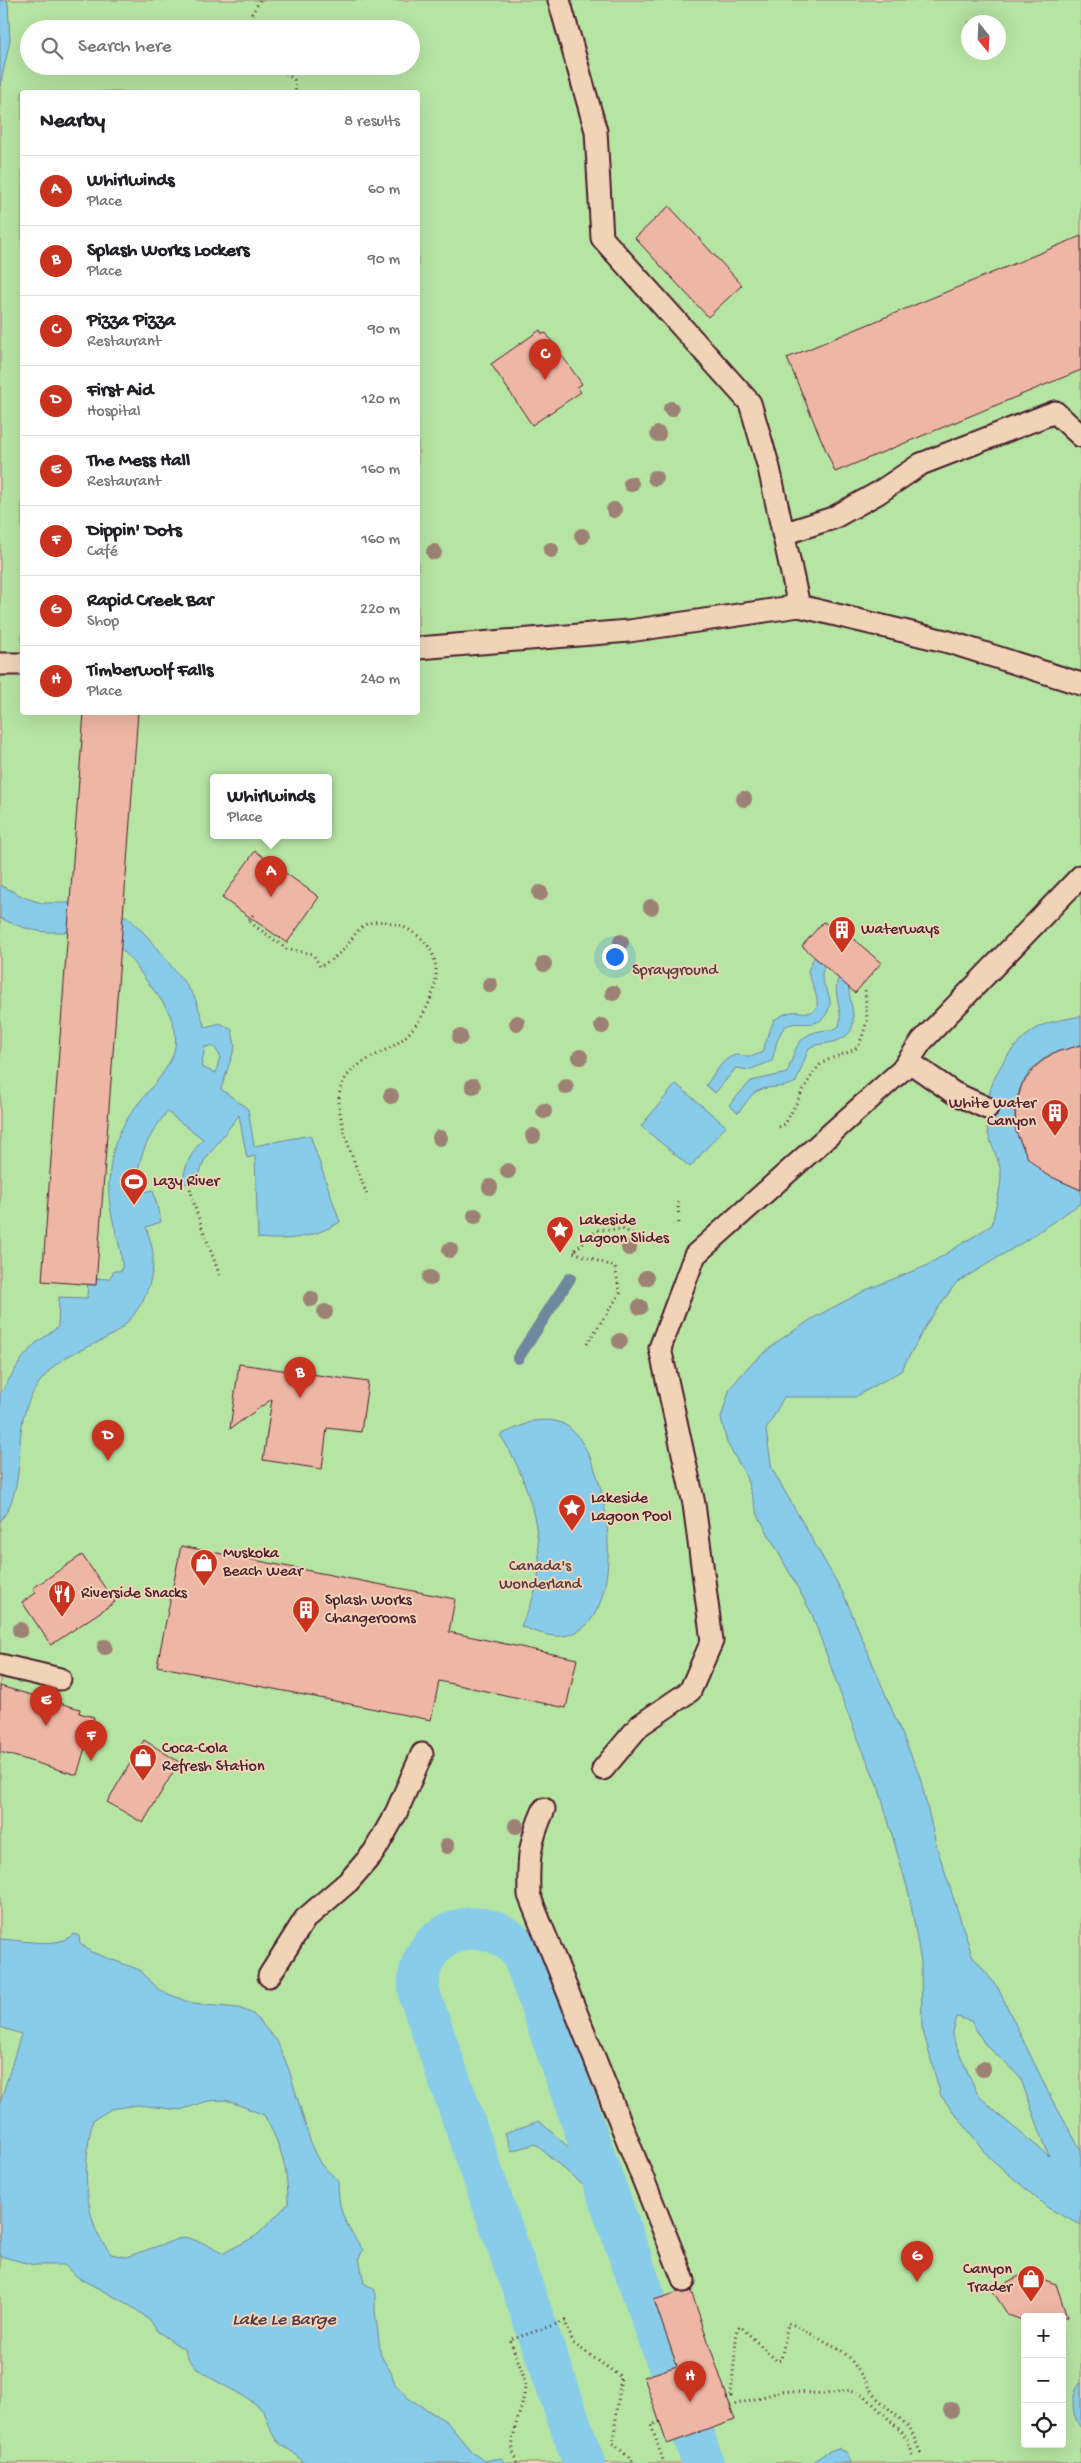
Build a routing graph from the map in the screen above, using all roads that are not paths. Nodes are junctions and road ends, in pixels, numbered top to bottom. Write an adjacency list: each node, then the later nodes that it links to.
1 (559, 0): 3 (lane)
2 (1081, 436): 3 (lane)
3 (783, 534): 4 (lane)
4 (799, 606): 5 (lane); 8 (lane)
5 (420, 648)
6 (0, 664): 7 (lane)
7 (20, 664)
8 (1081, 684)
9 (1081, 876): 10 (lane)
10 (908, 1061): 11 (lane); 15 (lane)
11 (987, 1108)
12 (0, 1665): 13 (lane)
13 (60, 1679)
14 (422, 1754): 17 (lane)
15 (603, 1769)
16 (544, 1809): 18 (lane)
17 (269, 1976)
18 (684, 2282)

